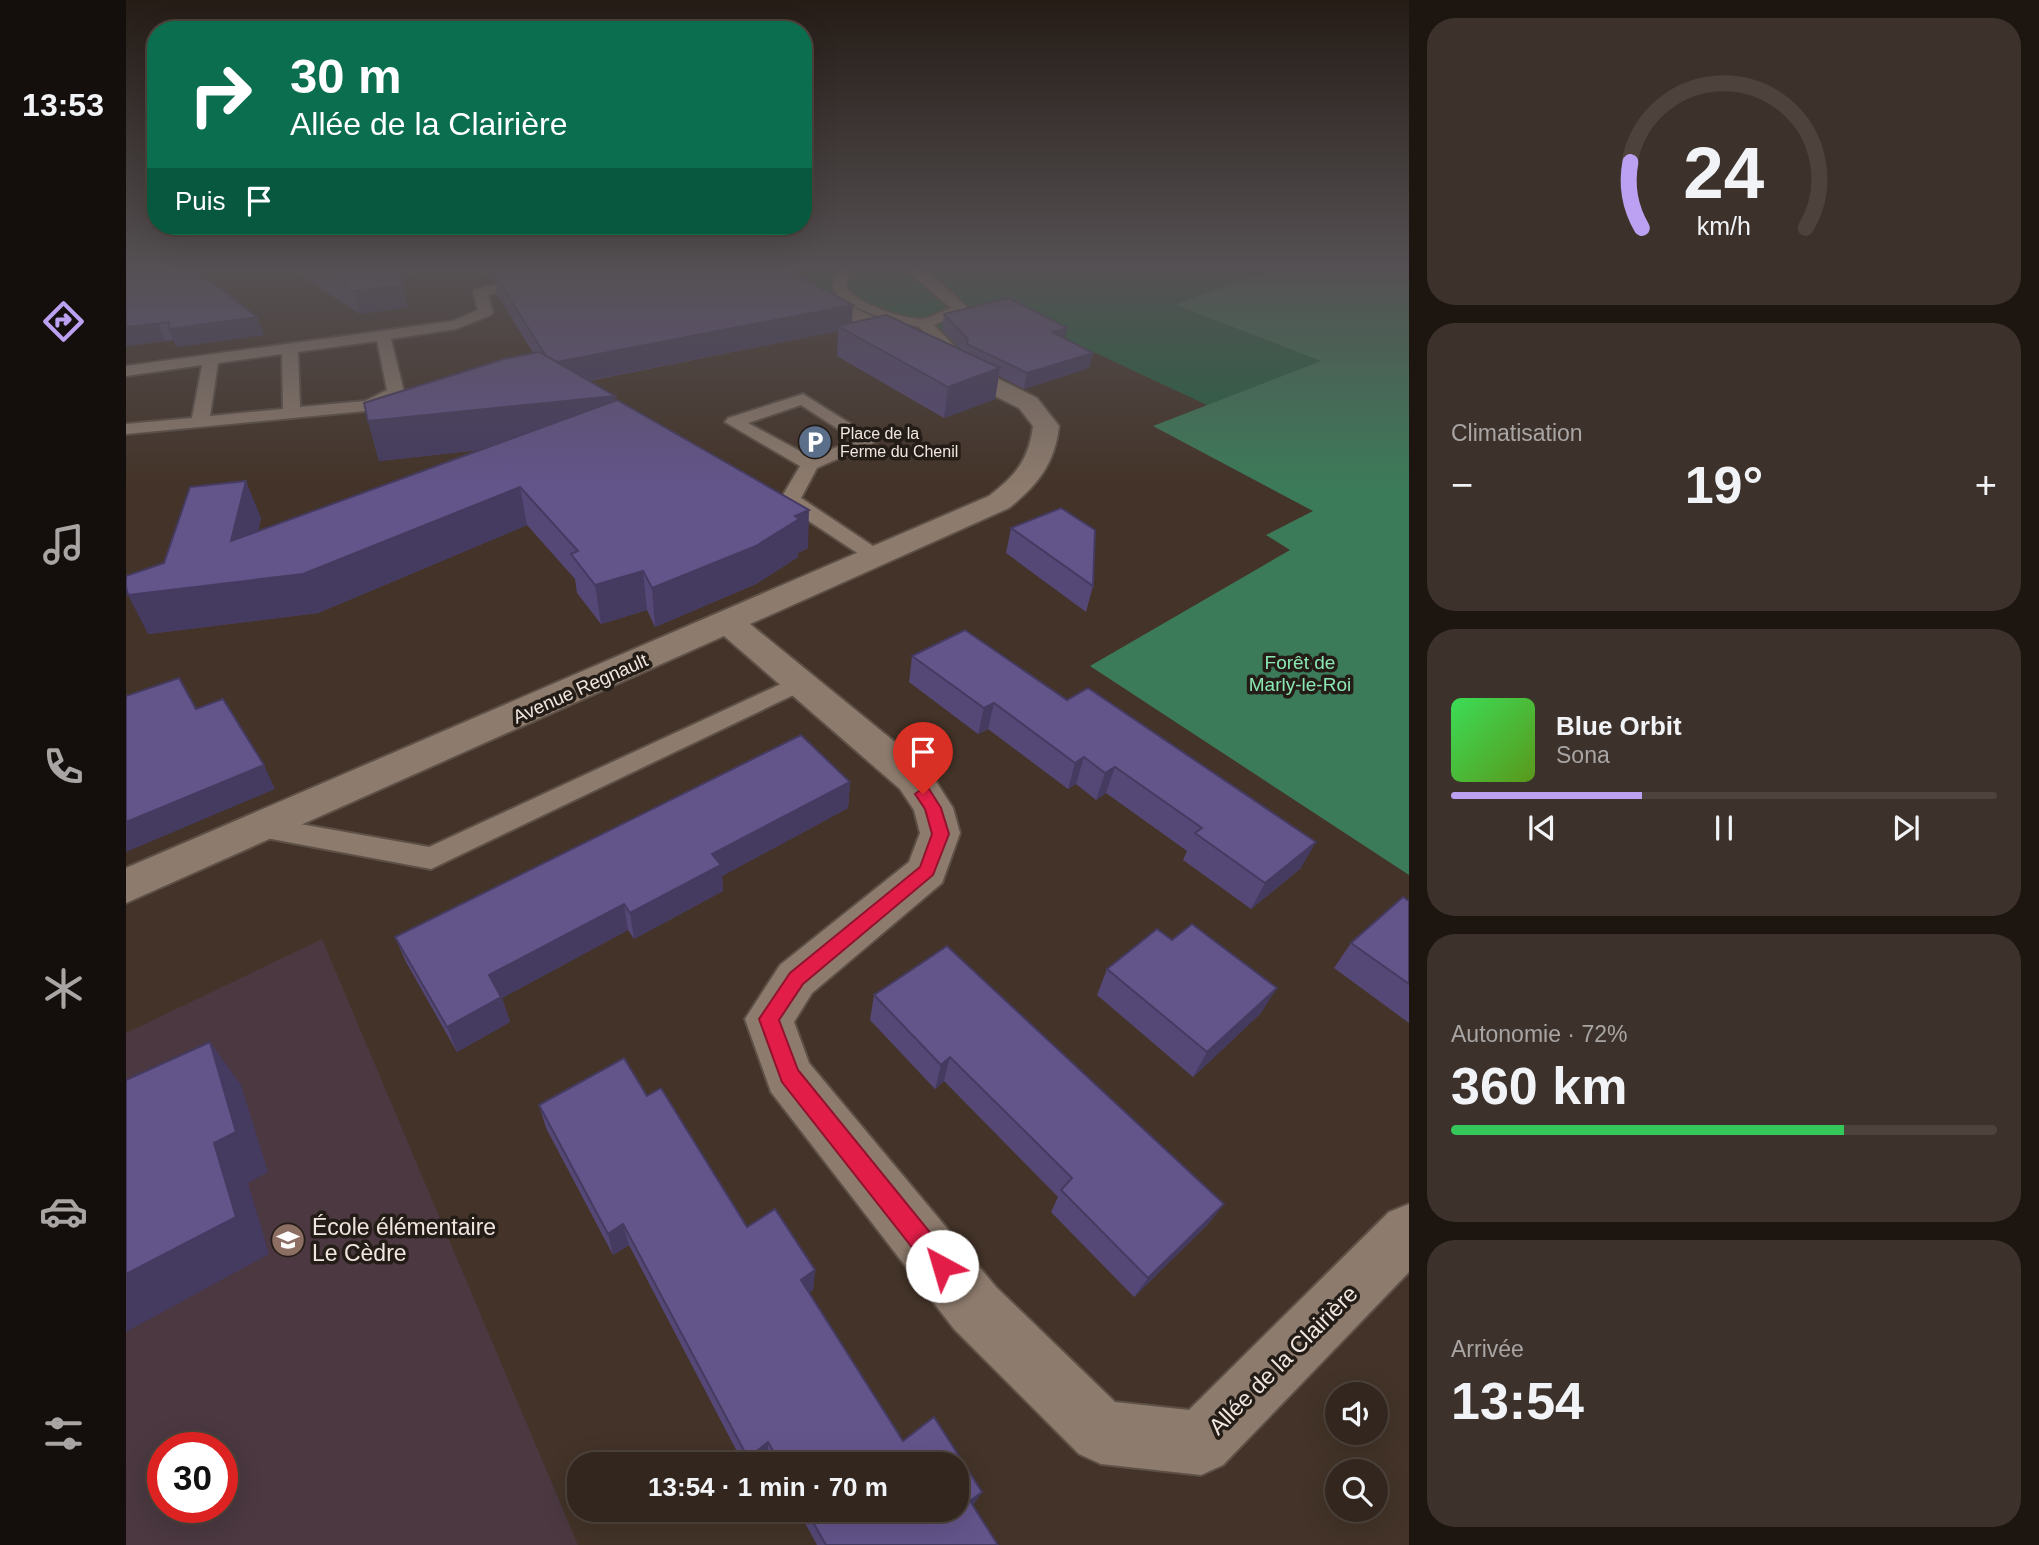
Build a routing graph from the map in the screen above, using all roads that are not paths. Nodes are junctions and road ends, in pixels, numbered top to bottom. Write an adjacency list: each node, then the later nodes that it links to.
1 (228, 342): 7 (lane)
2 (332, 342): 6 (lane)
3 (385, 342): 11 (lane)
4 (904, 342): 9 (street)
5 (942, 342): 9 (lane)
6 (290, 348): 8 (lane); 11 (lane)
7 (126, 357)
8 (210, 359): 10 (lane); 12 (lane)
9 (953, 365): 15 (street, Avenue Regnault)
10 (126, 371)
11 (292, 413): 12 (lane)
12 (201, 422): 13 (lane)
13 (126, 429)
14 (810, 464): 14 (lane); 15 (lane)
15 (875, 556): 16 (street, Avenue Regnault)
16 (728, 623): 17 (street, Allée de la Clairière); 18 (street, Avenue Regnault)
17 (798, 684): 18 (lane); 20 (street, Allée de la Clairière)
18 (261, 827): 19 (street, Avenue Regnault)
19 (126, 887)
20 (1409, 1232)

